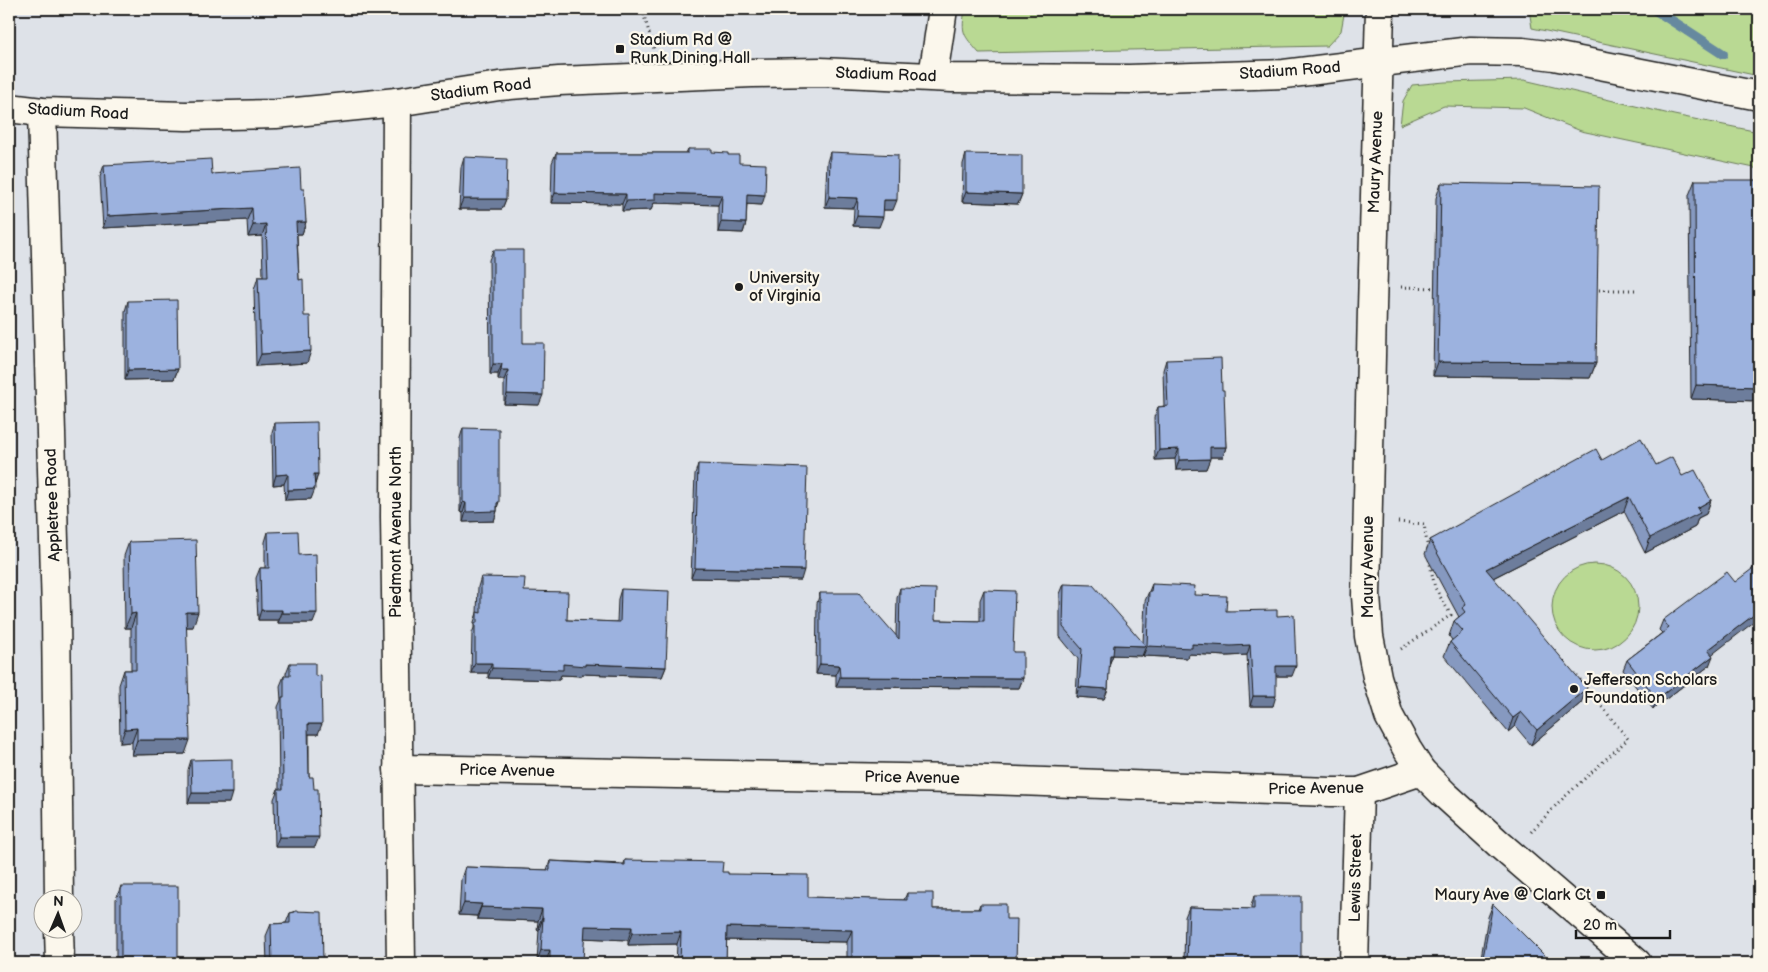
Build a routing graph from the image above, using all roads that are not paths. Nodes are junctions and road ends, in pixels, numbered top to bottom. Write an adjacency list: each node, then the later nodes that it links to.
1 (943, 9): 4 (street)
2 (1380, 9): 3 (street, Maury Avenue)
3 (1380, 63): 4 (street, Stadium Road); 5 (street, Stadium Road); 10 (street, Maury Avenue)
4 (933, 76): 6 (street, Stadium Road)
5 (1759, 96)
6 (398, 102): 8 (street, Stadium Road); 9 (street, Piedmont Avenue North)
7 (9, 108): 8 (street, Stadium Road)
8 (42, 112): 12 (street, Appletree Road)
9 (398, 769): 11 (street, Price Avenue); 15 (street, Piedmont Avenue North)
10 (1421, 771): 11 (street, Price Avenue); 17 (street, Maury Avenue)
11 (1359, 792): 16 (street, Lewis Street)
12 (59, 890)
13 (59, 940): 14 (street)
14 (60, 963)
15 (401, 963)
16 (1354, 963)
17 (1638, 963)

